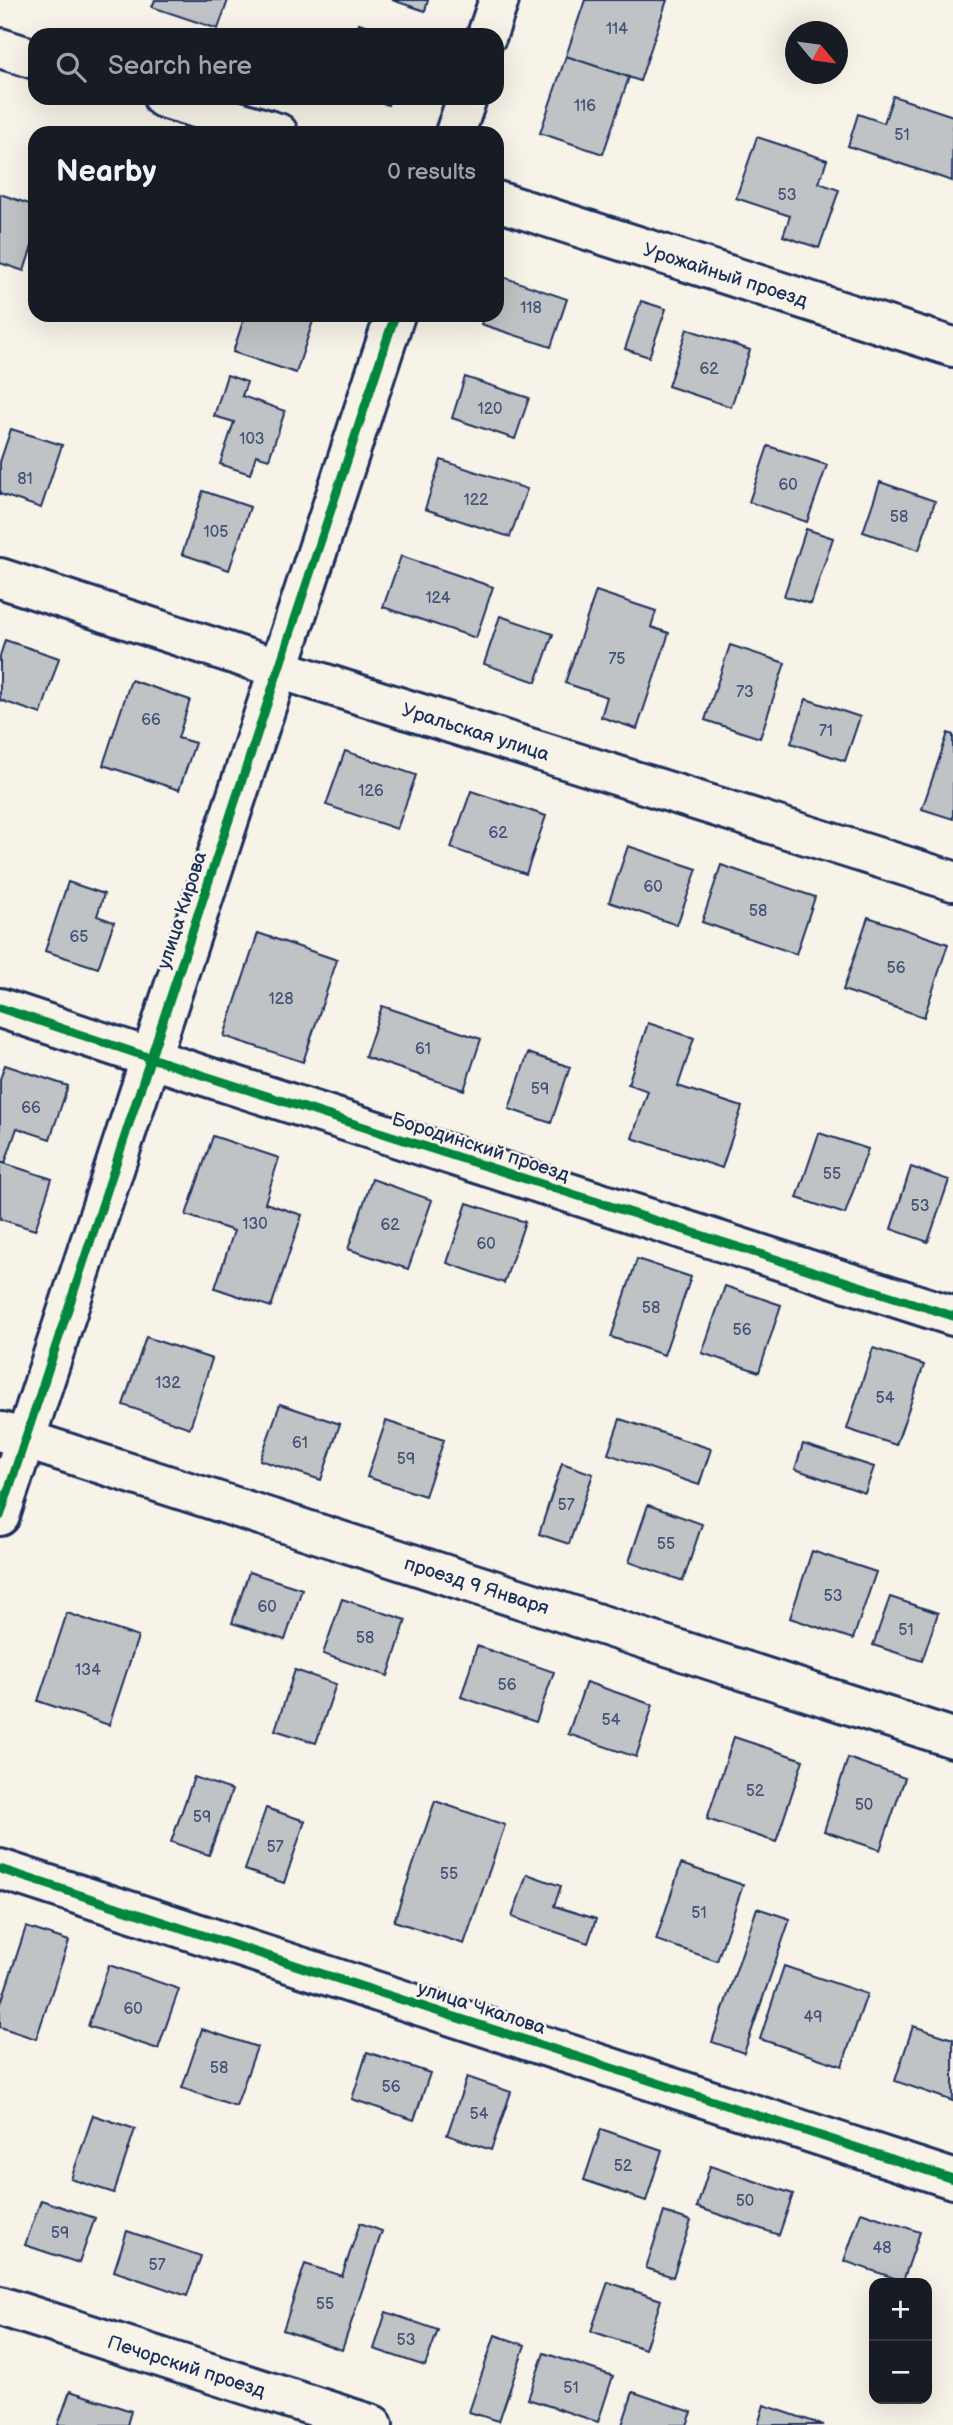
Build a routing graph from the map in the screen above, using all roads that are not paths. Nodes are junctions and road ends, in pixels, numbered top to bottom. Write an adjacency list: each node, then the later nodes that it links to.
1 (499, 0): 2 (street)
2 (489, 28)
3 (0, 48): 4 (street)
4 (28, 57)
5 (186, 105): 7 (street)
6 (465, 105): 8 (street)
7 (255, 126)
8 (457, 126)
9 (504, 203): 11 (street, Урожайный проезд)
10 (393, 322): 13 (street, улица Кирова)
11 (953, 347)
12 (0, 578): 13 (street, Уральская улица)
13 (278, 669): 14 (street, Уральская улица); 16 (street, улица Кирова)
14 (953, 881)
15 (0, 1008): 16 (street, Бородинский проезд)
16 (150, 1059): 17 (street, Бородинский проезд); 18 (street, улица Кирова)
17 (953, 1316)
18 (13, 1435): 19 (street, улица Кирова); 20 (street, проезд 9 Января)
19 (0, 1516)
20 (953, 1738)
21 (0, 1869): 22 (street, улица Чкалова)
22 (953, 2179)
23 (0, 2306): 24 (street, Печорский проезд)
24 (373, 2425)

